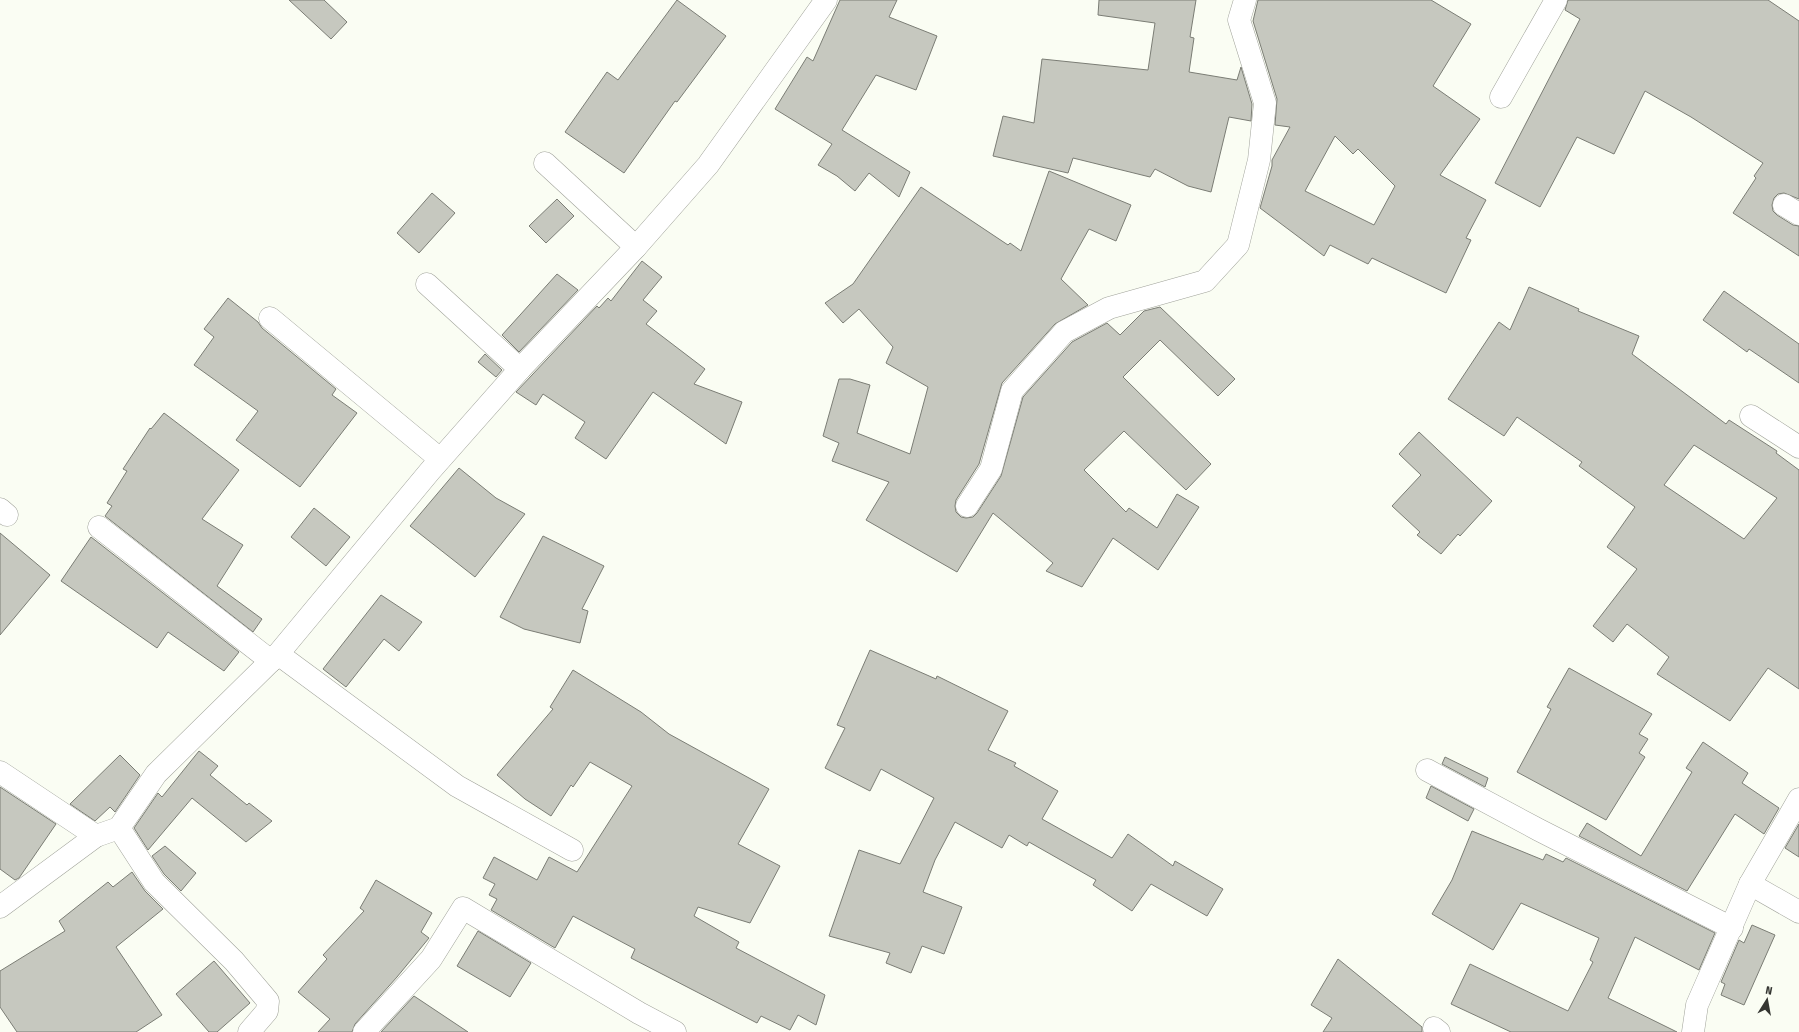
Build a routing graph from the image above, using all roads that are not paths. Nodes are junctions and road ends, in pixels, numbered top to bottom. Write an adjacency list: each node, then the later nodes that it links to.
1 (826, 0): 6 (street)
2 (1245, 0): 13 (street)
3 (1556, 0): 4 (street)
4 (1501, 97)
5 (546, 163): 6 (street)
6 (636, 247): 9 (street)
7 (426, 284): 9 (street)
8 (270, 318): 12 (street)
9 (520, 369): 12 (street)
10 (1751, 416): 11 (street)
11 (1799, 447)
12 (440, 459): 15 (street)
13 (967, 506)
14 (100, 527): 15 (street)
15 (275, 658): 19 (street); 21 (street)
16 (1428, 770): 25 (street)
17 (0, 772): 20 (street)
18 (1799, 799): 22 (street)
19 (119, 828): 20 (street); 26 (street)
20 (96, 836): 23 (street)
21 (572, 850)
22 (1750, 884): 24 (street); 25 (street)
23 (0, 907)
24 (1799, 912)
25 (1732, 928): 29 (street)
26 (249, 1032)
27 (364, 1032): 28 (street)
28 (676, 1032)
29 (1693, 1032)

